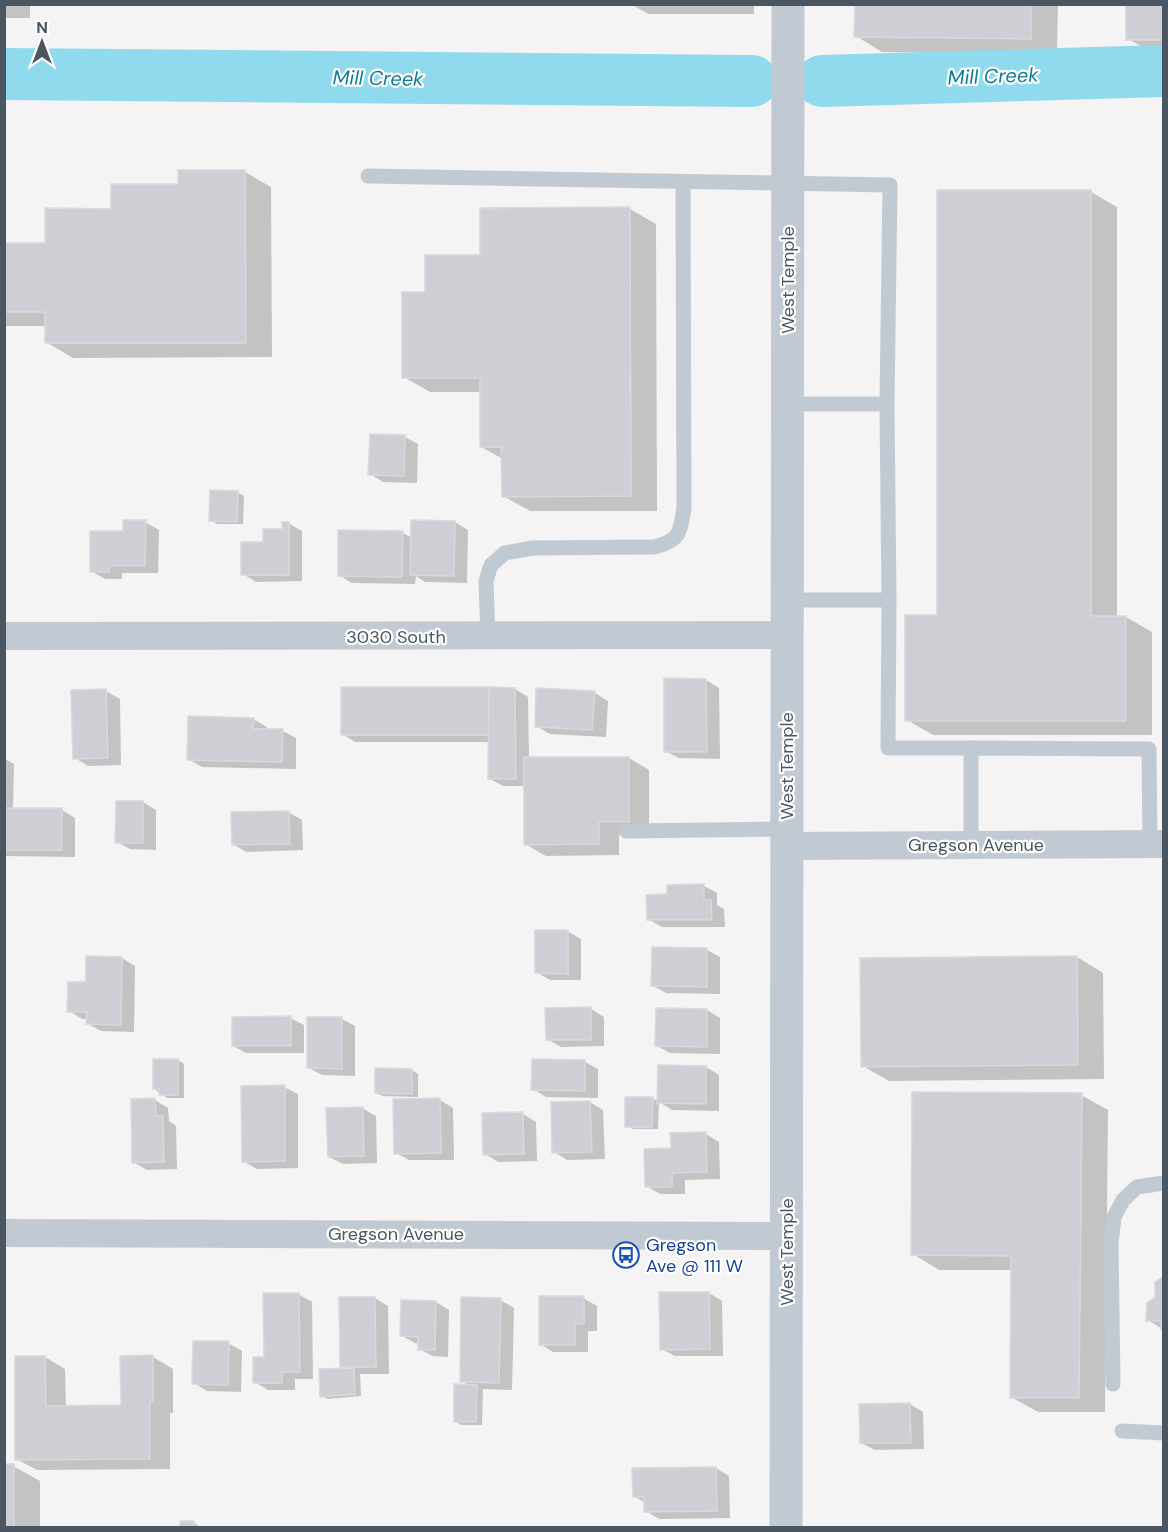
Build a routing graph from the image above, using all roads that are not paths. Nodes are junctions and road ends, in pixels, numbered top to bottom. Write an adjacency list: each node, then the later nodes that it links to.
1 (788, 4): 4 (street, West Temple)
2 (368, 176): 3 (lane)
3 (683, 183): 4 (lane); 11 (lane)
4 (788, 184): 5 (street, West Temple); 6 (lane)
5 (788, 404): 6 (lane); 7 (street, West Temple)
6 (887, 404): 8 (lane)
7 (787, 600): 8 (lane); 9 (street, West Temple)
8 (889, 600): 12 (lane)
9 (787, 635): 11 (street, 3030 South); 14 (street, West Temple)
10 (4, 636): 11 (street, 3030 South)
11 (488, 637)
12 (971, 748): 15 (lane); 16 (lane)
13 (626, 831): 14 (lane)
14 (788, 838): 16 (street, Gregson Avenue); 19 (street, West Temple)
15 (1156, 844): 16 (street, Gregson Avenue)
16 (971, 845)
17 (1164, 1183): 20 (lane)
18 (4, 1233): 19 (street, Gregson Avenue)
19 (787, 1236): 23 (street, West Temple)
20 (1113, 1384)
21 (1122, 1431): 22 (lane)
22 (1164, 1433)
23 (786, 1527)

